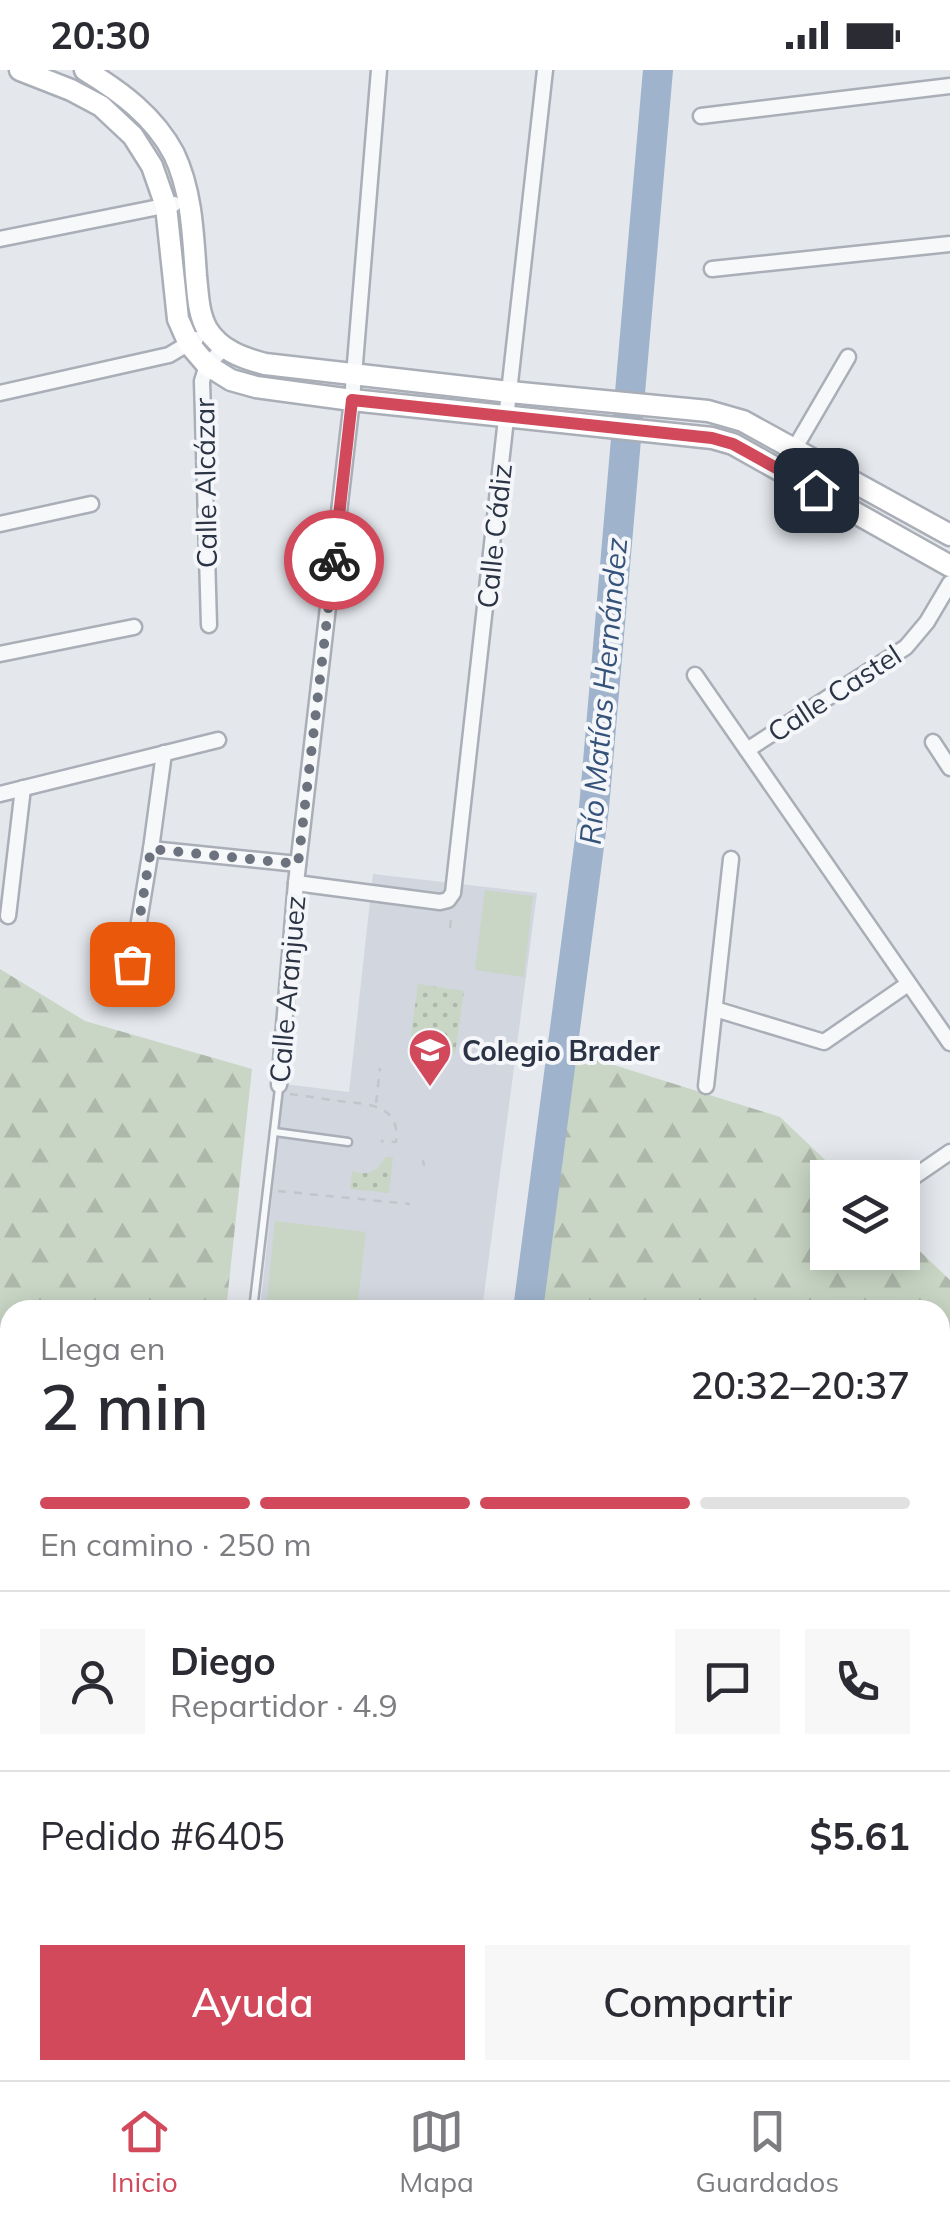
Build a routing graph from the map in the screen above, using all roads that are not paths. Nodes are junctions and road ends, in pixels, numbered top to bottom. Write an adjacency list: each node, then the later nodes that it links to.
1 (20, 70): 7 (main road)
2 (85, 70): 5 (main road)
3 (379, 70): 19 (street, Calle Aranjuez)
4 (545, 70): 20 (street, Calle Cádiz)
5 (117, 79): 7 (street); 9 (main road)
6 (950, 86): 8 (street)
7 (101, 106): 10 (main road)
8 (701, 116)
9 (189, 200): 10 (street); 14 (main road)
10 (166, 206): 11 (street); 15 (main road)
11 (0, 239)
12 (950, 244): 13 (street)
13 (712, 269)
14 (208, 330): 15 (street); 16 (main road)
15 (189, 344): 18 (main road); 21 (street)
16 (224, 348): 18 (street, Calle Alcázar); 19 (main road)
17 (848, 358): 24 (street)
18 (208, 366): 22 (main road); 31 (street, Calle Alcázar)
19 (354, 374): 20 (main road); 22 (street, Calle Aranjuez)
20 (510, 392): 23 (street, Calle Cádiz); 24 (main road)
21 (0, 393)
22 (352, 400): 23 (main road); 44 (street, Calle Aranjuez)
23 (507, 416): 25 (main road); 45 (street, Calle Cádiz)
24 (795, 450): 25 (street); 28 (main road)
25 (782, 470): 29 (main road)
26 (91, 504): 27 (street)
27 (0, 524)
28 (950, 535)
29 (950, 566)
30 (950, 583): 37 (street, Calle Castel)
31 (209, 625)
32 (134, 626): 33 (street)
33 (0, 654)
34 (696, 675): 37 (street)
35 (218, 740): 38 (street)
36 (933, 742): 39 (street)
37 (748, 750): 48 (street)
38 (164, 753): 40 (street); 42 (street)
39 (950, 768)
40 (24, 788): 41 (street); 46 (street)
41 (0, 794)
42 (151, 849): 44 (street); 47 (street)
43 (731, 859): 49 (street)
44 (298, 864): 45 (street, Calle Aranjuez)
45 (296, 882): 52 (street, Calle Aranjuez)
46 (8, 916)
47 (132, 964)
48 (908, 984): 49 (street); 50 (street)
49 (715, 1009): 51 (street)
50 (950, 1042)
51 (706, 1086)
52 (284, 1090): 53 (lane, Calle Aranjuez)
53 (276, 1132): 54 (lane); 57 (lane, Calle Aranjuez)
54 (348, 1142)
55 (950, 1152): 56 (street)
56 (920, 1173)
57 (254, 1300)

